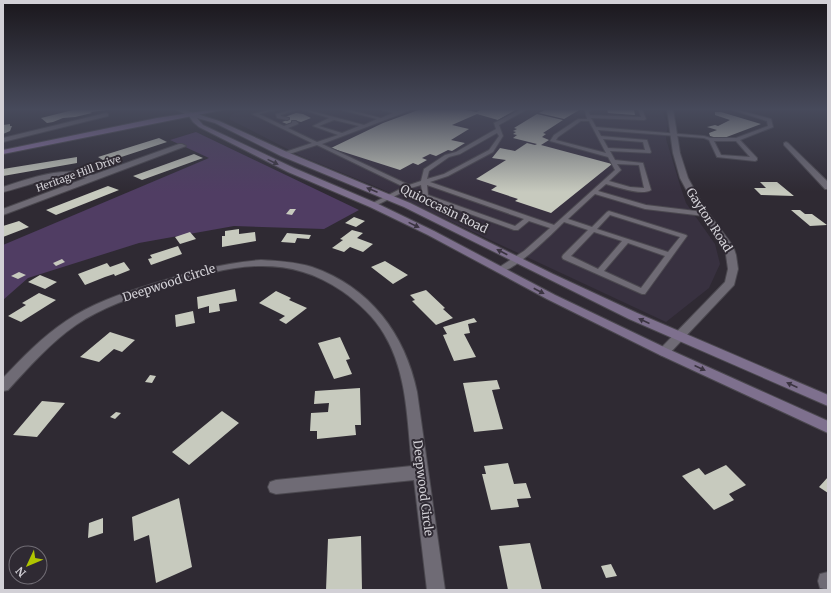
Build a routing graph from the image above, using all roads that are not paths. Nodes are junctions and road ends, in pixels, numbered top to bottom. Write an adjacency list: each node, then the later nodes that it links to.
1 (20, 137): 16 (street)
2 (77, 137): 22 (main road)
3 (104, 137): 24 (main road)
4 (223, 137): 34 (main road, Quioccasin Road, one-way to 34)
5 (248, 137): 23 (main road, Quioccasin Road)
6 (301, 137): 18 (lane)
7 (338, 137): 18 (lane)
8 (486, 137): 27 (lane)
9 (501, 137): 27 (lane)
10 (556, 137): 25 (lane)
11 (600, 137): 21 (lane); 21 (lane)
12 (675, 137): 36 (street, Gayton Road)
13 (694, 137): 15 (lane)
14 (746, 137): 17 (lane)
15 (711, 139): 17 (lane); 17 (lane)
16 (3, 140)
17 (737, 140)
18 (316, 144): 23 (lane); 29 (lane)
19 (786, 144): 30 (street)
20 (182, 146): 26 (street, Heritage Hill Drive)
21 (607, 149): 25 (lane)
22 (3, 152)
23 (284, 154): 33 (main road, Quioccasin Road, one-way to 23)
24 (3, 159)
25 (613, 159): 28 (lane); 28 (lane)
26 (93, 178): 31 (street); 35 (street, Heritage Hill Drive)
27 (424, 182): 29 (lane); 37 (lane); 37 (lane)
28 (606, 182): 32 (lane)
29 (409, 187): 33 (lane)
30 (828, 187)
31 (3, 190)
32 (594, 192): 36 (lane); 38 (lane)
33 (388, 197): 34 (lane); 43 (main road, Quioccasin Road, one-way to 33)
34 (373, 205): 44 (main road, Quioccasin Road, one-way to 44)
35 (3, 212)
36 (704, 214): 46 (street, Gayton Road)
37 (528, 219): 39 (lane)
38 (564, 220): 39 (lane); 40 (lane)
39 (555, 228): 43 (lane)
40 (593, 230): 41 (lane); 42 (lane); 45 (lane)
41 (626, 241): 42 (lane); 45 (lane)
42 (670, 255): 45 (lane)
43 (516, 260): 44 (lane); 46 (main road, Quioccasin Road, one-way to 43)
44 (501, 270): 47 (main road, Quioccasin Road, one-way to 47)
45 (599, 272)
46 (680, 336): 47 (street, Gayton Road); 49 (main road, one-way to 46)
47 (664, 352): 50 (main road, one-way to 50)
48 (3, 386): 51 (street, Deepwood Circle)
49 (828, 401)
50 (828, 427)
51 (421, 472): 52 (street); 53 (street, Deepwood Circle)
52 (276, 487)
53 (436, 590)

